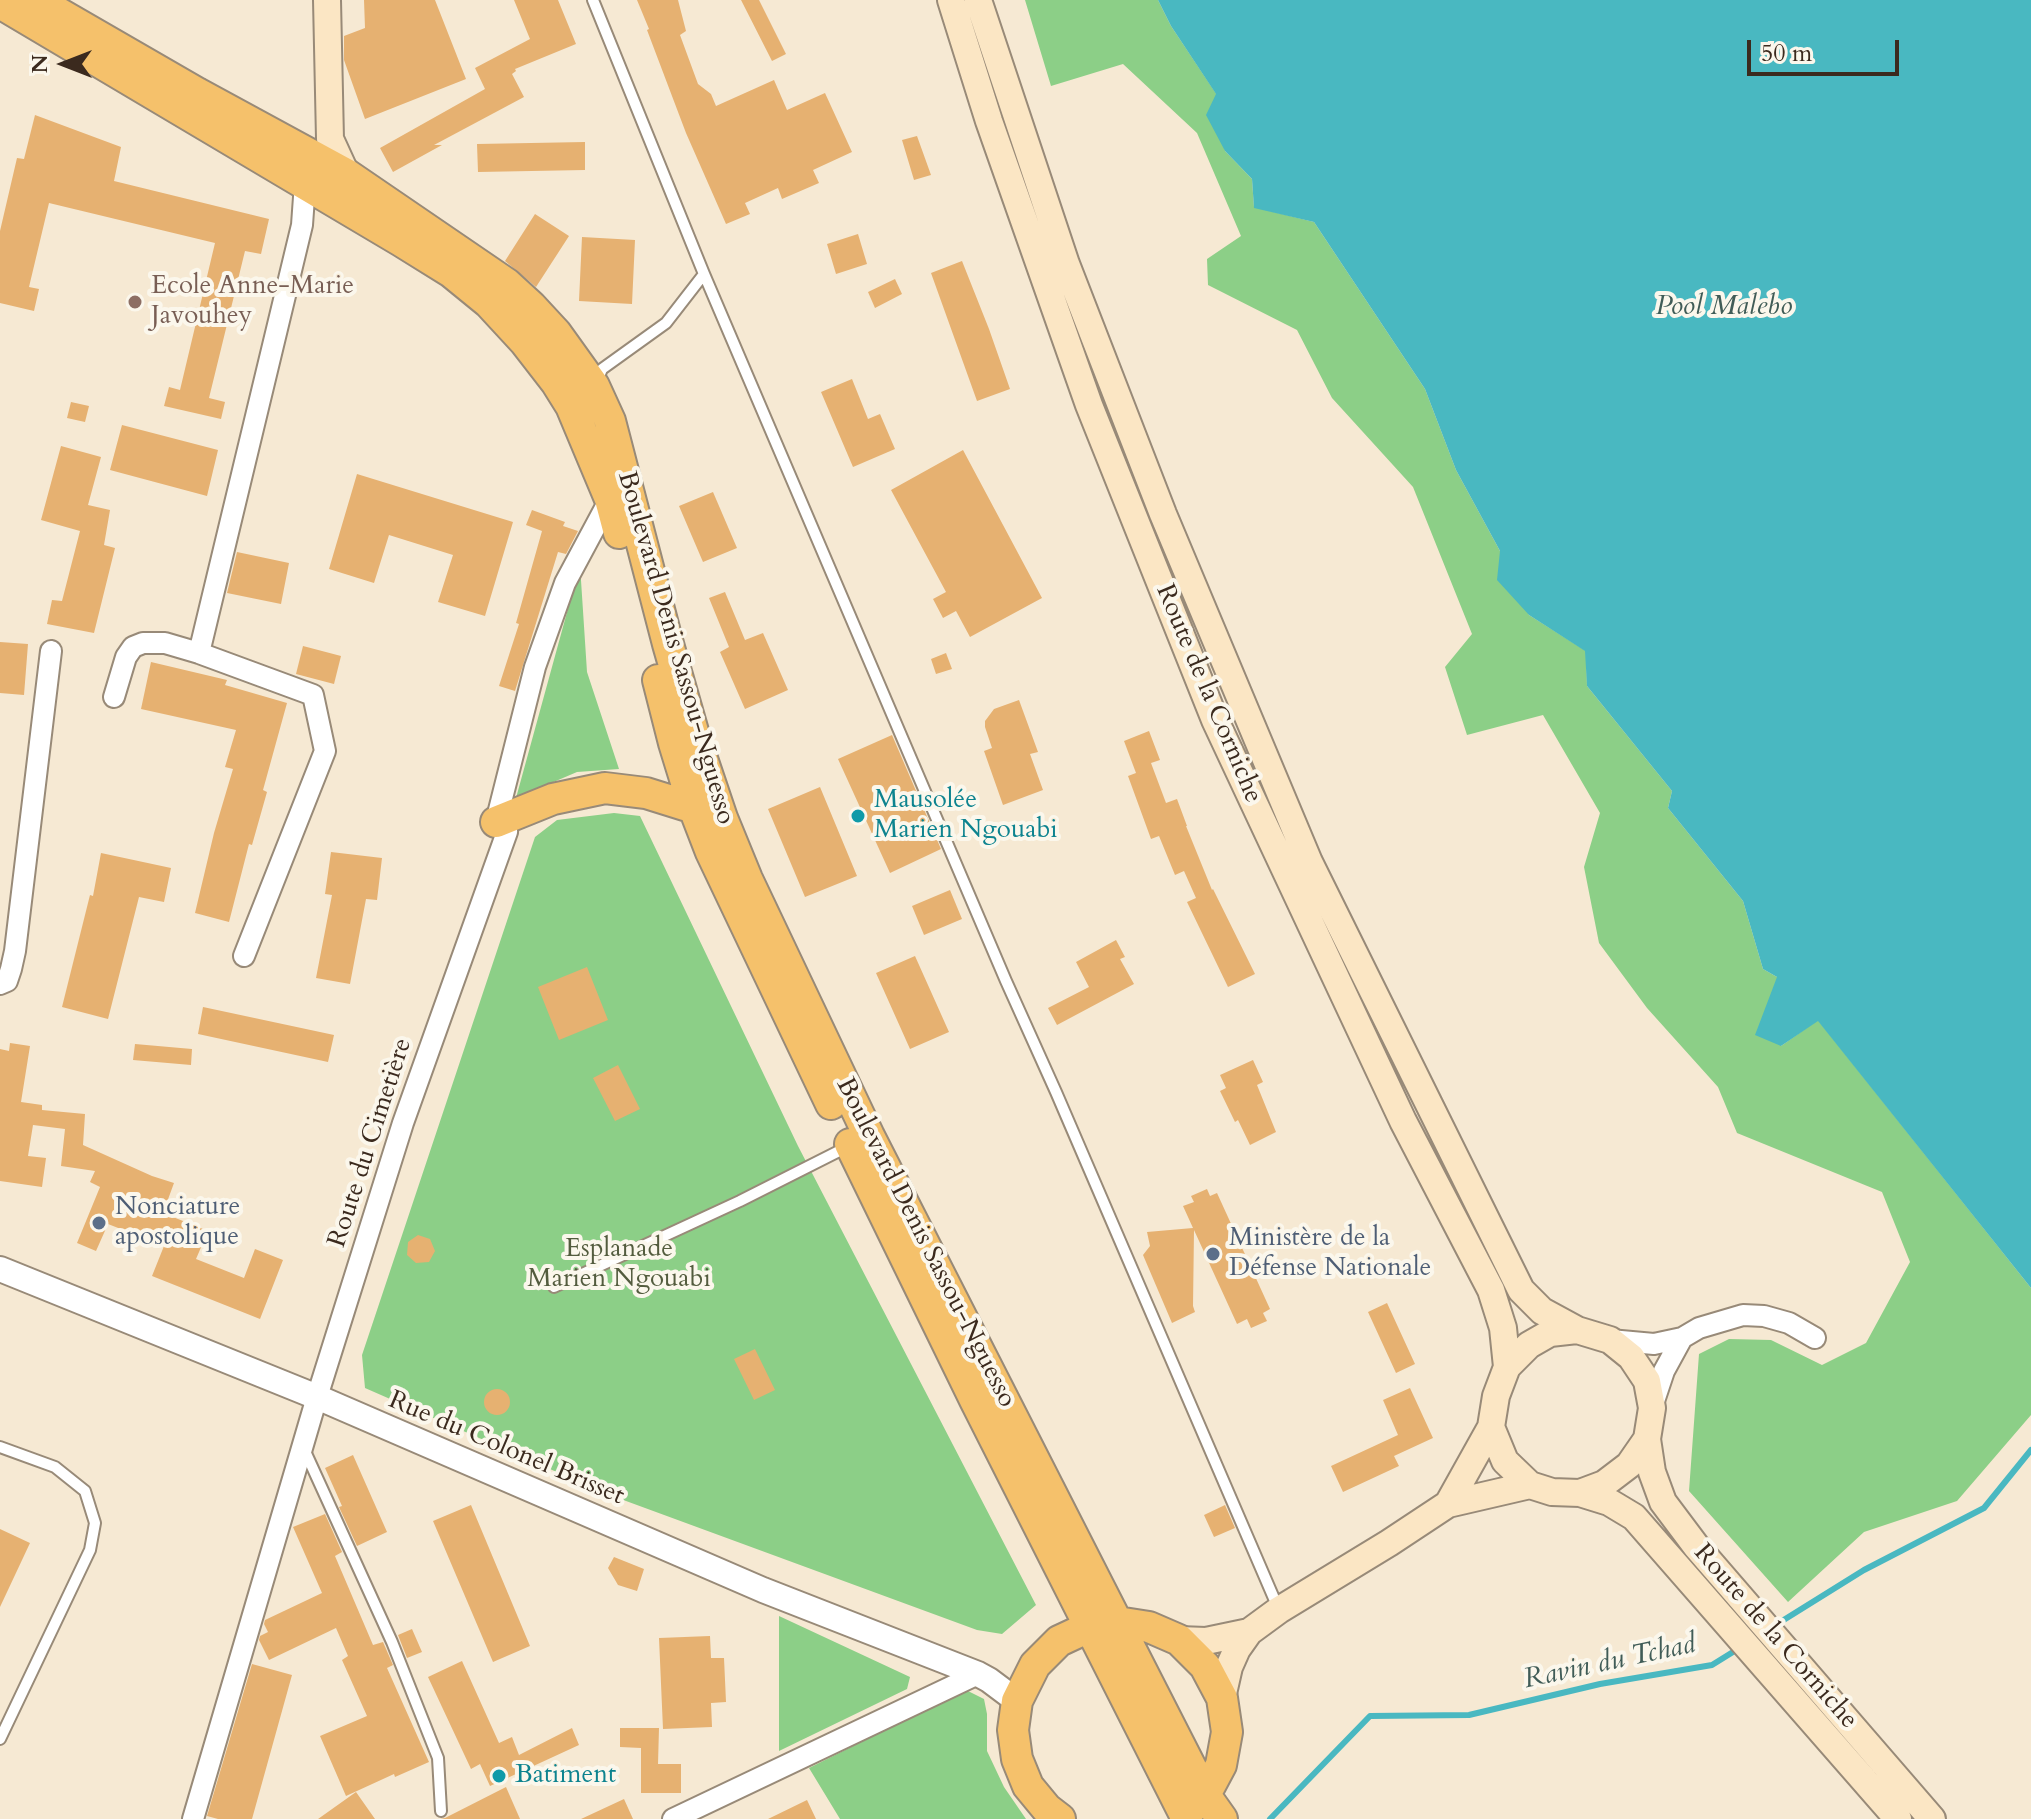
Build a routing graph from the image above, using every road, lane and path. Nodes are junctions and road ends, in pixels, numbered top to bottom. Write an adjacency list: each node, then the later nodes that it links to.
1 (36, 0): 7 (main road, Boulevard Denis Sassou-Nguesso)
2 (327, 0): 7 (main road)
3 (593, 0): 10 (lane)
4 (951, 0): 27 (main road, Route de la Corniche)
5 (978, 0): 23 (main road, Route de la Corniche)
6 (0, 3): 7 (main road, Boulevard Denis Sassou-Nguesso)
7 (316, 160): 8 (main road, Boulevard Denis Sassou-Nguesso); 9 (street)
8 (341, 189): 9 (street); 11 (main road, Boulevard Denis Sassou-Nguesso)
9 (302, 225): 14 (street)
10 (704, 274): 11 (lane); 37 (lane)
11 (580, 381): 12 (main road, Boulevard Denis Sassou-Nguesso); 38 (main road, Boulevard Denis Sassou-Nguesso)
12 (610, 499): 16 (main road, Boulevard Denis Sassou-Nguesso); 17 (street, Route du Cimetière)
13 (51, 651): 19 (street)
14 (199, 653): 15 (street); 18 (street)
15 (114, 697)
16 (694, 808): 17 (main road); 20 (main road, Boulevard Denis Sassou-Nguesso)
17 (496, 822): 28 (street, Route du Cimetière)
18 (244, 956)
19 (0, 984)
20 (851, 1145): 22 (lane); 38 (main road, Boulevard Denis Sassou-Nguesso)
21 (0, 1269): 28 (street, Rue du Colonel Brisset)
22 (554, 1287)
23 (1577, 1330): 26 (main road); 27 (main road)
24 (1682, 1338): 25 (street); 26 (street); 29 (street)
25 (1815, 1338)
26 (1610, 1340): 29 (main road)
27 (1507, 1367): 30 (main road)
28 (317, 1397): 32 (street, Route du Cimetière); 42 (street, Rue du Colonel Brisset)
29 (1652, 1408): 31 (main road)
30 (1491, 1427): 34 (main road); 36 (main road)
31 (1647, 1439): 35 (main road); 52 (main road, Route de la Corniche)
32 (303, 1446): 46 (lane); 48 (street, Route du Cimetière)
33 (0, 1447): 45 (lane)
34 (1530, 1485): 35 (main road); 36 (main road)
35 (1580, 1493): 51 (main road, Route de la Corniche)
36 (1448, 1504): 37 (main road)
37 (1279, 1610): 39 (main road)
38 (1103, 1625): 40 (main road); 41 (main road); 47 (main road, Boulevard Denis Sassou-Nguesso)
39 (1249, 1632): 40 (main road); 43 (main road)
40 (1179, 1640): 43 (main road)
41 (1035, 1665): 42 (street); 44 (main road)
42 (984, 1677): 44 (street, Rue du Colonel Brisset); 49 (street)
43 (1222, 1698): 47 (main road)
44 (1017, 1701): 50 (main road)
45 (0, 1739)
46 (441, 1811)
47 (1196, 1814)
48 (193, 1819)
49 (673, 1819)
50 (1060, 1819)
51 (1898, 1819)
52 (1932, 1819)

